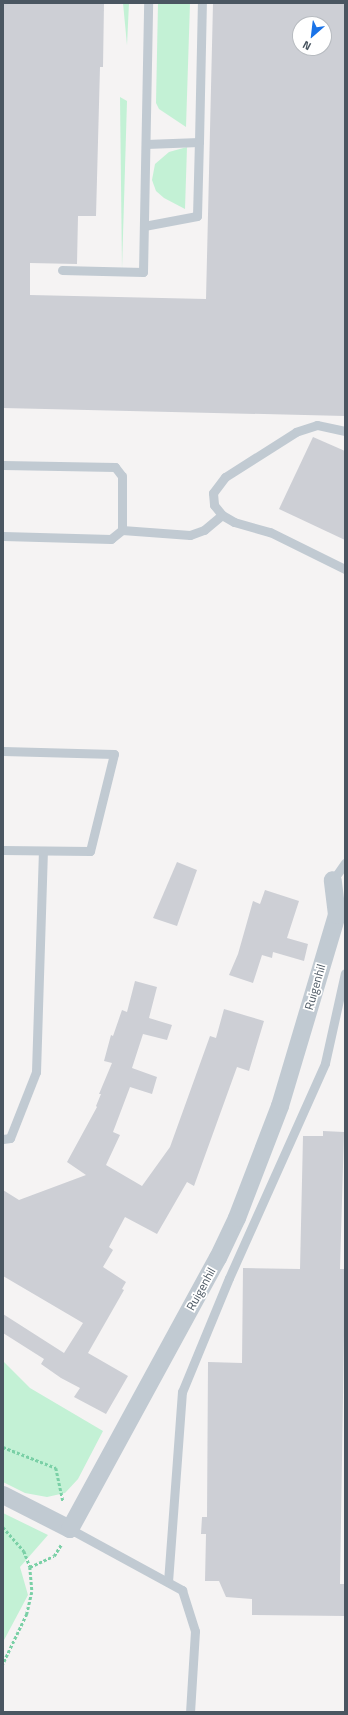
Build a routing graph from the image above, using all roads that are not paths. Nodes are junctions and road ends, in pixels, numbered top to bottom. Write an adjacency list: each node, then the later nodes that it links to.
1 (148, 3): 4 (lane)
2 (202, 3): 3 (lane)
3 (198, 142): 4 (lane); 5 (lane)
4 (146, 144): 5 (lane)
5 (144, 226): 6 (lane)
6 (62, 270)
7 (345, 431): 9 (lane)
8 (3, 465): 10 (lane)
9 (222, 515): 10 (lane); 12 (lane)
10 (122, 530): 11 (lane)
11 (3, 536)
12 (345, 569)
13 (3, 751): 15 (lane)
14 (3, 850): 15 (lane)
15 (43, 851): 19 (lane)
16 (345, 863): 17 (lane)
17 (333, 880): 21 (street, Ruigenhil)
18 (345, 974): 22 (lane)
19 (3, 1138)
20 (3, 1495): 21 (street)
21 (70, 1529): 22 (lane)
22 (168, 1582): 23 (lane)
23 (190, 1712)

